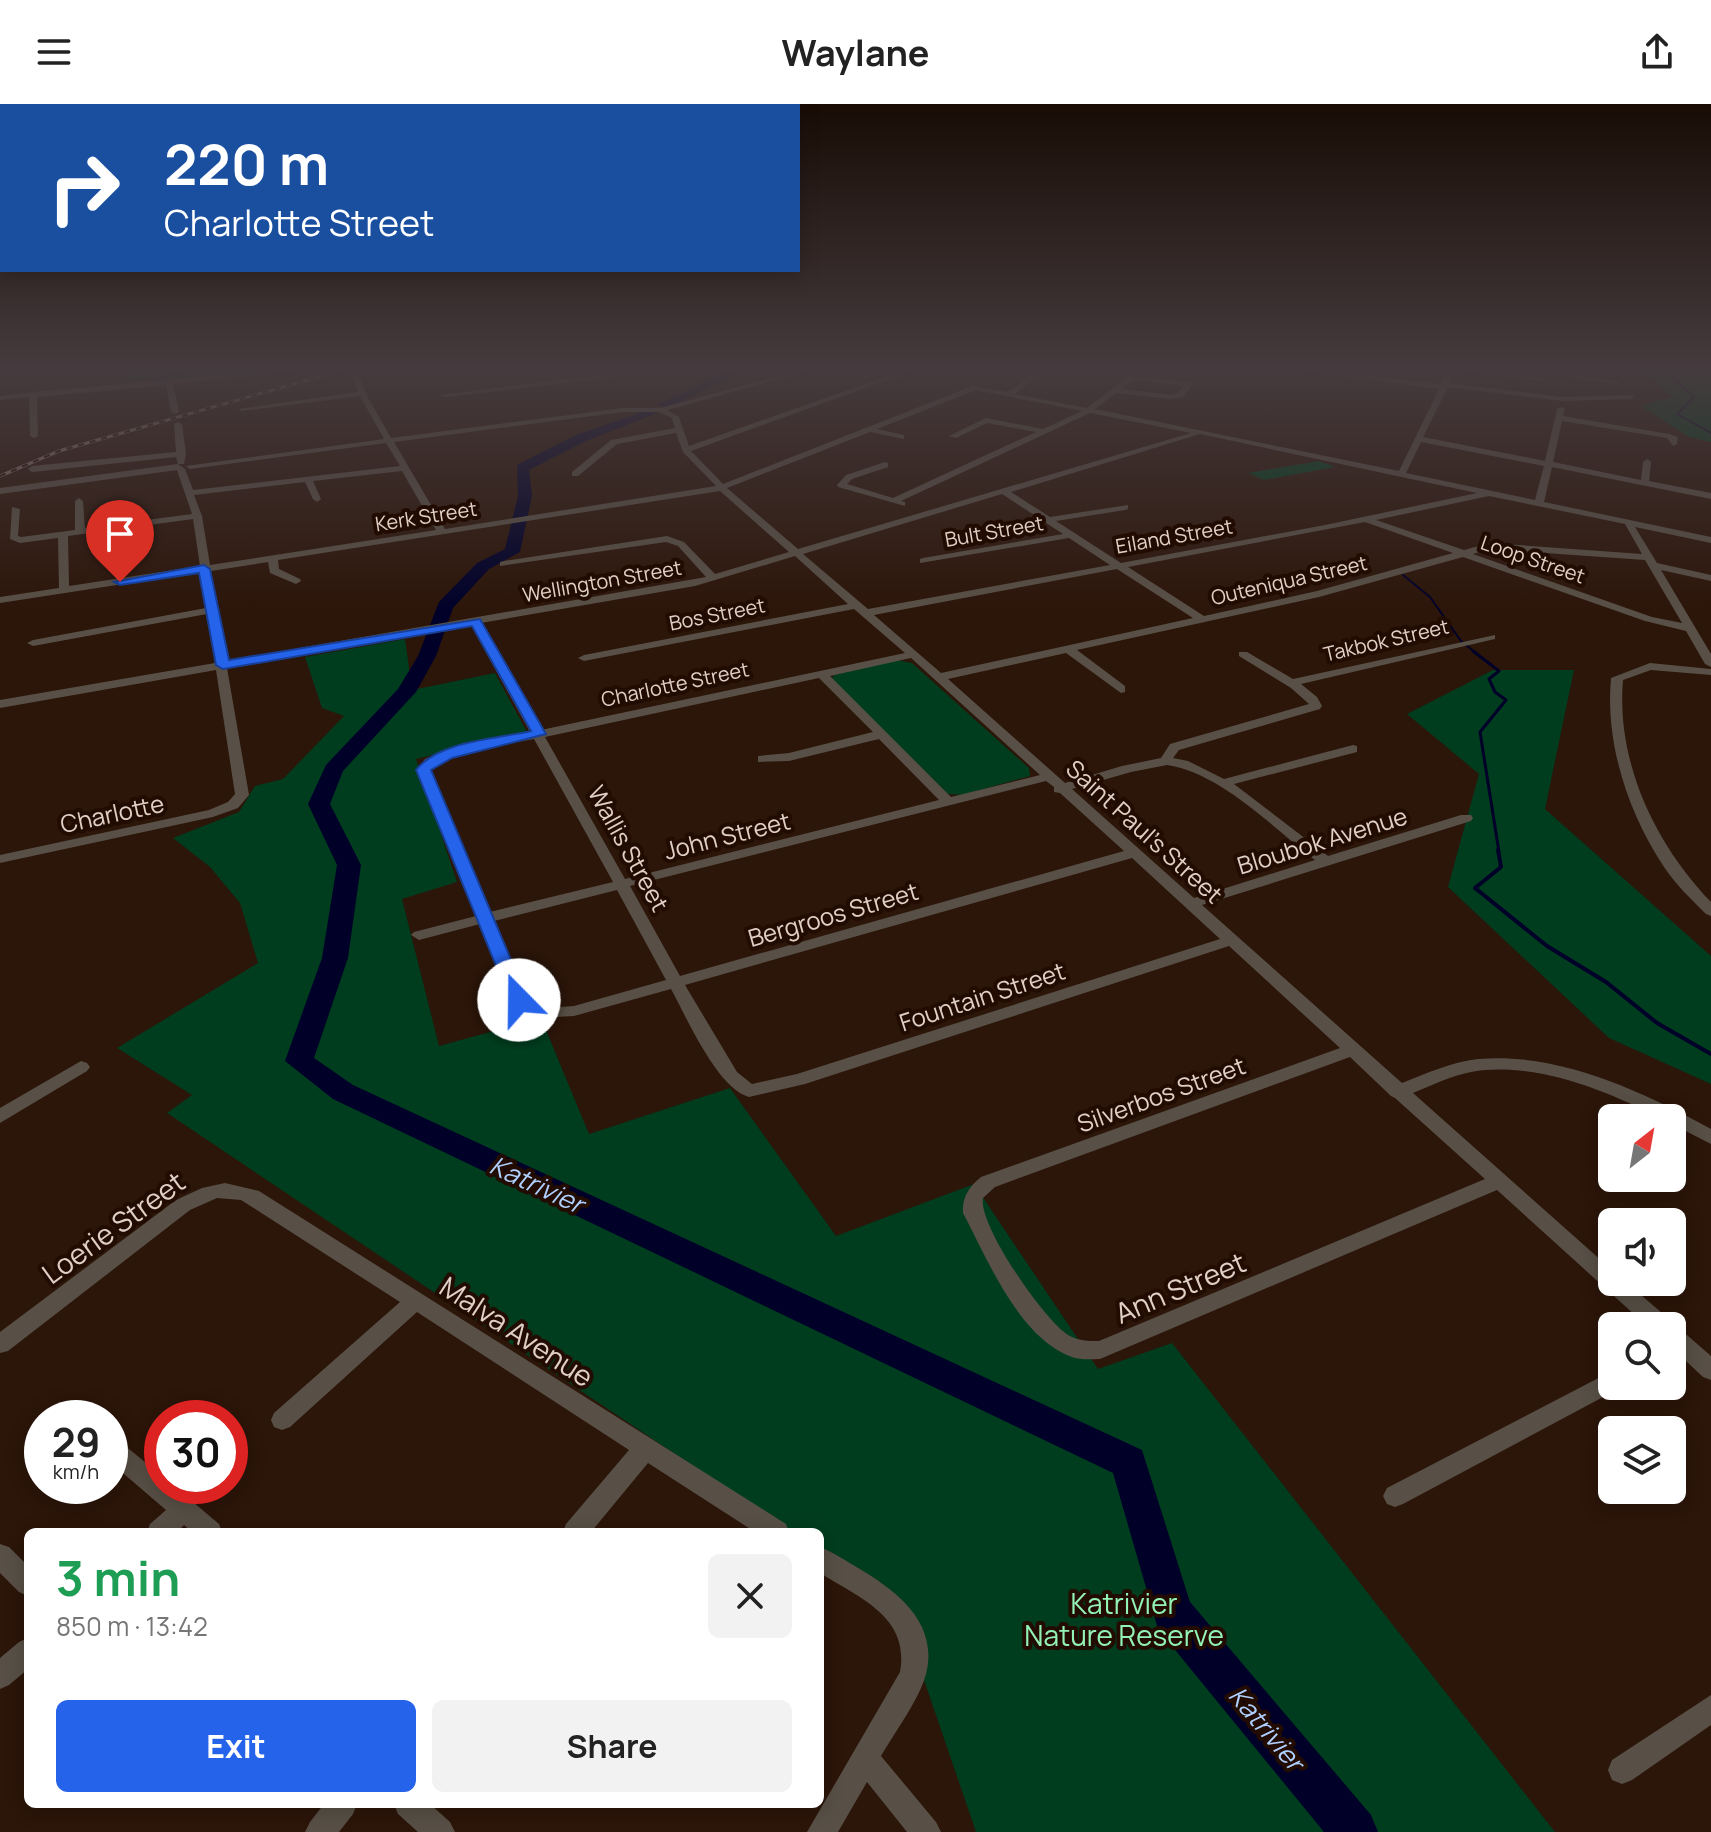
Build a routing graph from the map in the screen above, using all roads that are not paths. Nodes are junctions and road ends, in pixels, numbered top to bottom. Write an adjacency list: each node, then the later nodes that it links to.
1 (686, 450): 25 (street, Saint Paul's Street)
2 (182, 451): 18 (street)
3 (313, 451): 18 (street)
4 (395, 451): 19 (street)
5 (603, 451): 21 (street)
6 (814, 451): 25 (street, Kerk Street)
7 (1005, 451): 33 (street)
8 (1139, 451): 27 (street, Wellington Street)
9 (1282, 451): 14 (street)
10 (1286, 451): 22 (street)
11 (1414, 451): 22 (street)
12 (1478, 451): 17 (street)
13 (1552, 451): 17 (street)
14 (1270, 457)
15 (1647, 462): 24 (street)
16 (885, 465): 33 (street)
17 (1549, 465): 24 (street); 34 (street)
18 (184, 466): 20 (street); 26 (street); 28 (street)
19 (405, 468): 23 (street); 42 (street)
20 (32, 469)
21 (575, 474)
22 (1401, 475): 29 (street)
23 (309, 481): 28 (street); 31 (street)
24 (1645, 483): 30 (street)
25 (722, 488): 42 (street, Kerk Street); 47 (street, Saint Paul's Street)
26 (0, 491)
27 (1003, 491): 37 (street, Wellington Street); 40 (street)
28 (189, 493): 38 (street)
29 (1489, 493): 34 (street); 39 (street, Eiland Street)
30 (1711, 496)
31 (317, 499)
32 (79, 501): 43 (street)
33 (894, 501): 37 (street)
34 (1539, 503): 41 (street)
35 (1125, 507): 40 (street)
36 (15, 509): 44 (street)
37 (931, 512): 47 (street, Wellington Street)
38 (197, 516): 43 (street); 54 (street)
39 (1366, 519): 48 (street, Loop Street); 53 (street, Eiland Street)
40 (1049, 520): 45 (street)
41 (1628, 522): 46 (street); 51 (street)
42 (442, 532): 49 (street, Kerk Street)
43 (80, 533): 44 (street)
44 (63, 535): 58 (street)
45 (1071, 535): 50 (street, Bult Street); 53 (street)
46 (1711, 540)
47 (798, 553): 55 (street, Wellington Street); 60 (street, Saint Paul's Street)
48 (1464, 554): 51 (street, Outeniqua Street); 62 (street, Outeniqua Street); 64 (street, Loop Street)
49 (273, 558): 54 (street, Kerk Street); 57 (street)
50 (923, 561)
51 (1651, 561): 56 (street, Outeniqua Street); 64 (street)
52 (504, 564): 55 (street)
53 (1119, 564): 60 (street, Eiland Street); 62 (street)
54 (204, 569): 58 (street, Kerk Street); 61 (street)
55 (713, 578): 63 (street, Wellington Street)
56 (1711, 578)
57 (296, 581)
58 (64, 591): 59 (street, Kerk Street)
59 (0, 600)
60 (861, 609): 69 (street, Saint Paul's Street); 70 (street, Bos Street)
61 (211, 610): 66 (street); 72 (street)
62 (1201, 619): 67 (street, Outeniqua Street)
63 (475, 622): 72 (street, Wellington Street); 79 (street, Wallis Street)
64 (1688, 628): 71 (street)
65 (1491, 637): 76 (street, Takbok Street)
66 (33, 643)
67 (1067, 648): 75 (street, Outeniqua Street); 77 (street)
68 (1243, 654): 76 (street, Takbok Street)
69 (911, 655): 74 (street, Charlotte Street); 75 (street, Saint Paul's Street)
70 (584, 658)
71 (1711, 664)
72 (223, 665): 78 (street, Wellington Street); 90 (street, Charlotte)
73 (1711, 672): 94 (street)
74 (822, 674): 79 (street, Charlotte Street); 80 (street)
75 (939, 677): 84 (street, Saint Paul's Street)
76 (1290, 683): 83 (street, Takbok Street)
77 (1121, 689)
78 (0, 704)
79 (539, 734): 92 (street, Wallis Street); 95 (street, Charlotte Street)
80 (882, 734): 82 (street); 87 (street)
81 (1353, 749): 85 (street)
82 (763, 759)
83 (1165, 761): 85 (street); 86 (street)
84 (1046, 777): 86 (street, Saint Paul's Street); 87 (street, John Street)
85 (1223, 783): 91 (street)
86 (1059, 789): 89 (street, Saint Paul's Street)
87 (949, 802): 92 (street, John Street)
88 (1466, 818): 91 (street, Bloubok Avenue)
89 (1134, 853): 93 (street, Saint Paul's Street); 98 (street, Bergroos Street)
90 (0, 859)
91 (1326, 862): 93 (street, Bloubok Avenue)
92 (624, 884): 95 (street, John Street); 98 (street, Wallis Street)
93 (1190, 904): 97 (street, Saint Paul's Street)
94 (1711, 911)
95 (485, 919): 96 (street, John Street); 98 (street, Bergroos Street)
96 (419, 935)
97 (1229, 941): 99 (street, Saint Paul's Street); 101 (street, Fountain Street)
98 (677, 983): 101 (street, Wallis Street)
99 (1351, 1050): 102 (street, Saint Paul's Street); 106 (street, Silverbos Street)
100 (81, 1067): 103 (street)
101 (749, 1091)
102 (1397, 1092): 104 (street); 105 (street, Saint Paul's Street)
103 (0, 1116)
104 (1711, 1137)
105 (1499, 1181): 106 (street, Ann Street); 108 (street, Saint Paul's Street)
106 (988, 1182)
107 (222, 1188): 110 (street, Malva Avenue); 112 (street, Loerie Street)
108 (1598, 1269)
109 (1628, 1296): 111 (street, Saint Paul's Street)
110 (415, 1301): 116 (street); 117 (street, Malva Avenue)
111 (1646, 1312)
112 (0, 1344)
113 (1686, 1351): 114 (street)
114 (1711, 1370)
115 (1598, 1388): 119 (street)
116 (282, 1420)
117 (646, 1448): 123 (street); 124 (street, Malva Avenue)
118 (128, 1463): 120 (street)
119 (1395, 1496)
120 (183, 1510): 121 (street); 122 (street)
121 (163, 1528)
122 (205, 1528)
123 (578, 1528)
124 (771, 1528)
125 (0, 1556): 127 (street)
126 (824, 1562): 131 (street)
127 (24, 1579)
128 (24, 1655): 129 (street)
129 (0, 1676)
130 (1711, 1709): 132 (street)
131 (866, 1759): 137 (street); 138 (street)
132 (1622, 1770)
133 (340, 1808): 135 (street)
134 (413, 1808): 136 (street)
135 (320, 1832)
136 (440, 1832)
137 (822, 1832)
138 (926, 1832)

